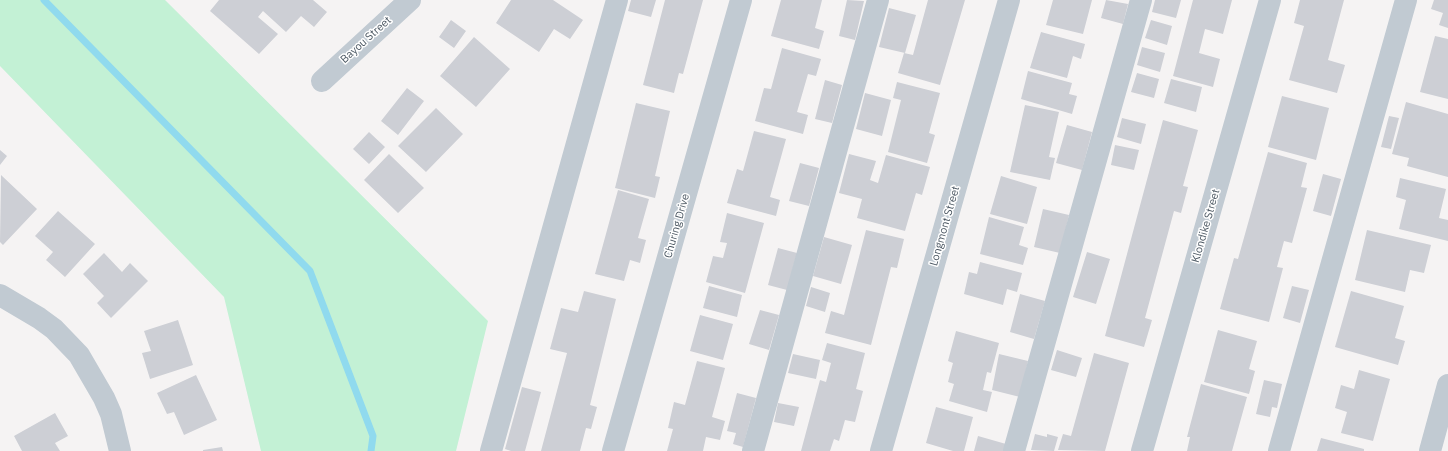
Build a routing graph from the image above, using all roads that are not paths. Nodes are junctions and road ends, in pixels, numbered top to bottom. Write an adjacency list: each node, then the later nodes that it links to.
1 (410, 0): 9 (street, Bayou Street)
2 (617, 0): 13 (street)
3 (741, 0): 14 (street, Churing Drive)
4 (878, 0): 15 (street)
5 (1009, 0): 16 (street, Longmont Street)
6 (1141, 0): 17 (street)
7 (1270, 0): 18 (street, Klondike Street)
8 (1406, 0): 19 (street)
9 (322, 81)
10 (0, 295): 12 (street)
11 (1448, 386): 20 (street)
12 (120, 451)
13 (491, 451)
14 (613, 451)
15 (753, 451)
16 (881, 451)
17 (1014, 451)
18 (1142, 451)
19 (1279, 451)
20 (1430, 451)

